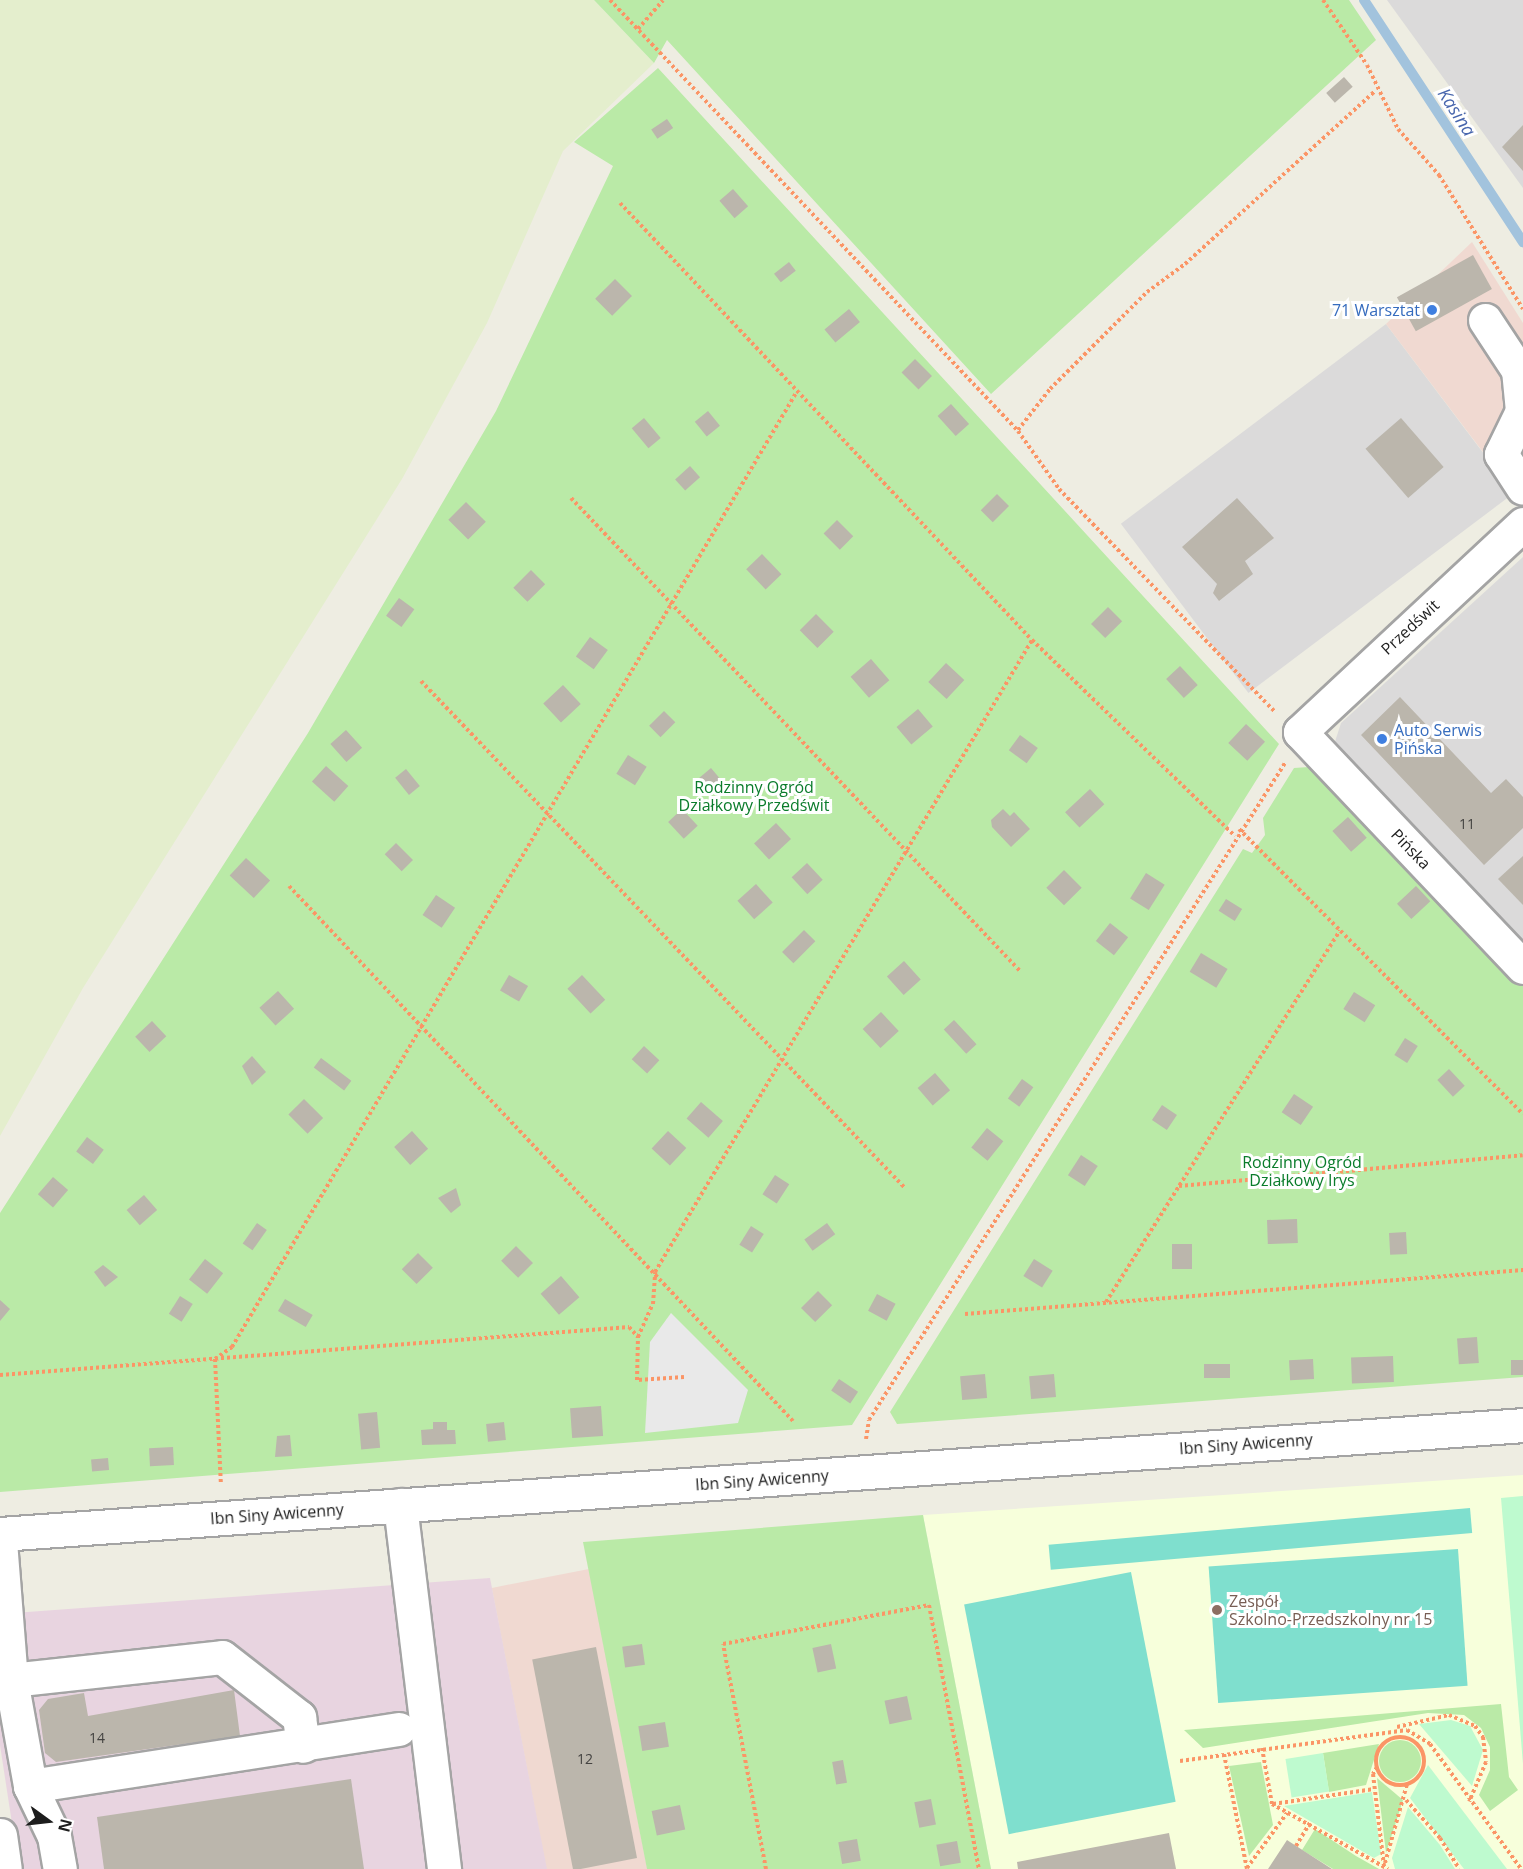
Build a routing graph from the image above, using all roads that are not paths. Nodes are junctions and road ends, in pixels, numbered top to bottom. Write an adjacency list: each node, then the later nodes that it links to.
1 (1485, 320): 2 (street)
2 (1523, 488)
3 (1523, 524): 4 (street, Przedświt)
4 (1300, 732): 5 (street, Pińska)
5 (1523, 967)
6 (1523, 1425): 7 (street, Ibn Siny Awicenny)
7 (400, 1505): 8 (street, Ibn Siny Awicenny); 17 (street)
8 (0, 1534)
9 (0, 1540): 10 (street)
10 (11, 1680): 12 (street); 13 (street)
11 (399, 1729): 12 (street)
12 (303, 1746): 13 (street)
13 (30, 1786): 16 (street)
14 (0, 1836): 15 (street)
15 (5, 1869)
16 (60, 1869)
17 (444, 1869)

